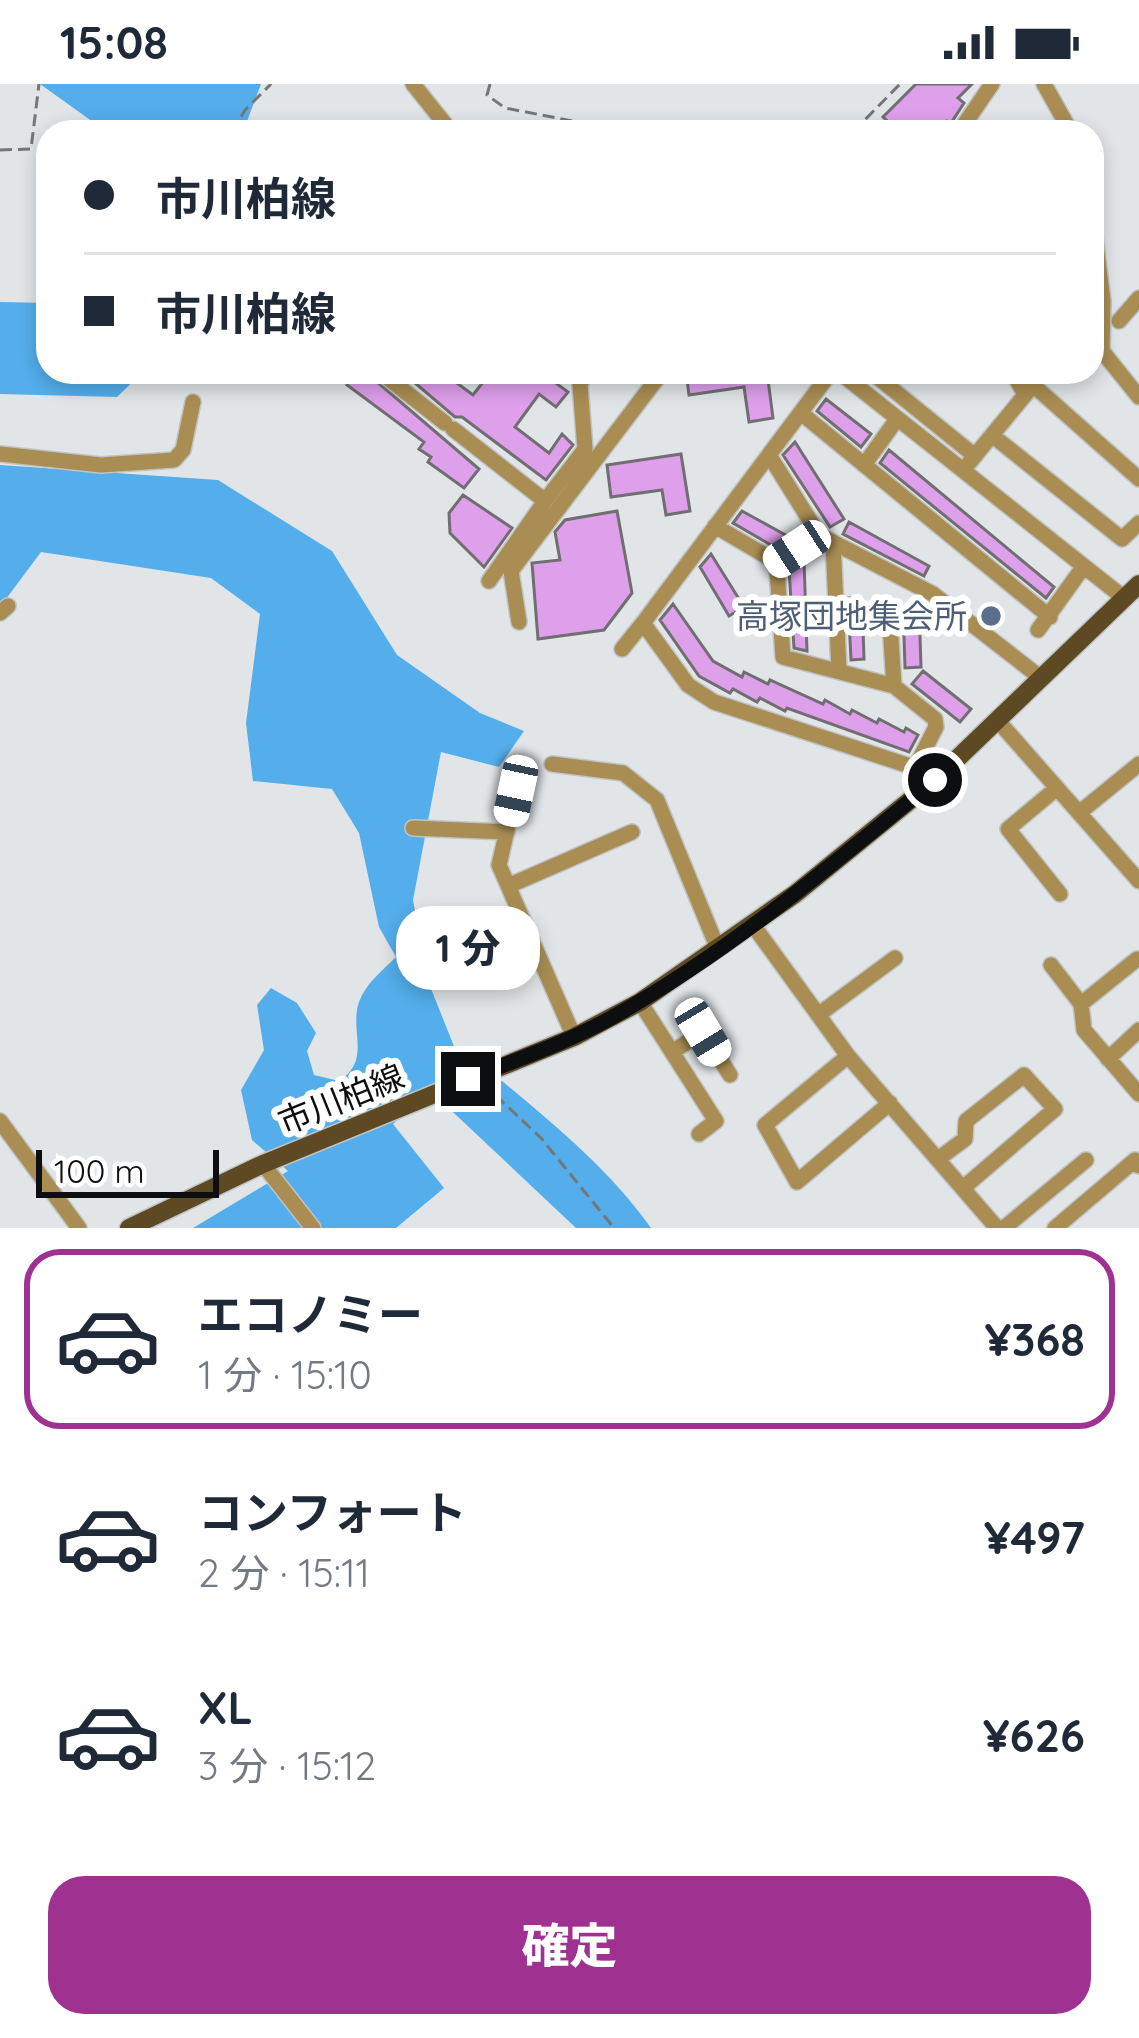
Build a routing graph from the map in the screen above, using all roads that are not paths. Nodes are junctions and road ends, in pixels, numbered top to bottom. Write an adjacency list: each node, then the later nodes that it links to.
1 (413, 84): 4 (street)
2 (992, 84): 5 (street)
3 (1044, 84): 6 (street)
4 (442, 120)
5 (966, 120)
6 (1064, 120)
7 (1139, 298): 8 (street)
8 (1119, 321)
9 (1104, 353): 17 (street)
10 (395, 384): 28 (street)
11 (580, 384): 28 (street)
12 (653, 384): 38 (street)
13 (825, 384): 19 (street)
14 (851, 384): 20 (street)
15 (886, 384): 24 (street)
16 (1034, 384): 21 (street); 27 (street)
17 (1139, 397)
18 (193, 402): 22 (street)
19 (801, 413): 23 (street); 25 (street)
20 (897, 418): 25 (street); 26 (street)
21 (993, 436): 24 (street); 29 (street)
22 (0, 454)
23 (769, 455): 30 (street); 31 (street)
24 (975, 456): 26 (street)
25 (864, 464): 33 (street)
26 (963, 470): 33 (street)
27 (1139, 479)
28 (545, 501): 34 (street)
29 (1139, 523)
30 (715, 526): 32 (street); 39 (street)
31 (826, 538): 32 (street); 41 (street); 42 (street)
32 (774, 564): 41 (street)
33 (1084, 566): 36 (street)
34 (490, 580)
35 (1139, 584): 36 (main road, 市川柏線)
36 (1124, 598): 42 (main road, 市川柏線)
37 (889, 608): 43 (street)
38 (519, 622)
39 (643, 623): 40 (street); 47 (street)
40 (622, 649)
41 (839, 670): 43 (street)
42 (1041, 678): 44 (main road, 市川柏線)
43 (894, 686): 47 (street)
44 (998, 721): 48 (main road, 市川柏線); 49 (street)
45 (552, 764): 61 (street)
46 (1139, 764): 51 (street)
47 (915, 767): 48 (street)
48 (935, 780): 59 (main road, 市川柏線)
49 (1058, 788): 51 (street); 57 (street)
50 (516, 791): 53 (street)
51 (1079, 813): 55 (street)
52 (412, 828): 53 (street)
53 (507, 832): 56 (street)
54 (632, 832): 56 (street)
55 (1139, 881)
56 (508, 886): 58 (street)
57 (1060, 893)
58 (524, 924): 60 (street); 69 (street)
59 (753, 925): 61 (main road, 市川柏線); 67 (street)
60 (454, 929)
61 (718, 949): 65 (main road, 市川柏線)
62 (895, 958): 67 (street)
63 (1138, 959): 66 (street)
64 (1051, 965): 66 (street)
65 (640, 1002): 69 (main road, 市川柏線); 70 (street)
66 (1081, 1004): 72 (street)
67 (818, 1015): 71 (street)
68 (1139, 1030): 72 (street)
69 (574, 1037): 80 (main road, 市川柏線)
70 (672, 1052): 73 (street); 77 (street)
71 (848, 1056): 75 (street); 75 (street)
72 (1108, 1058): 74 (street)
73 (730, 1075)
74 (1139, 1094)
75 (890, 1103): 78 (street)
76 (0, 1121): 83 (street)
77 (699, 1135)
78 (938, 1159): 82 (street); 82 (street)
79 (1086, 1160): 86 (street)
80 (262, 1164): 84 (main road, 市川柏線); 85 (street)
81 (1139, 1166): 87 (street)
82 (963, 1188): 86 (street)
83 (79, 1228)
84 (129, 1228)
85 (313, 1228)
86 (1000, 1228)
87 (1055, 1228)

